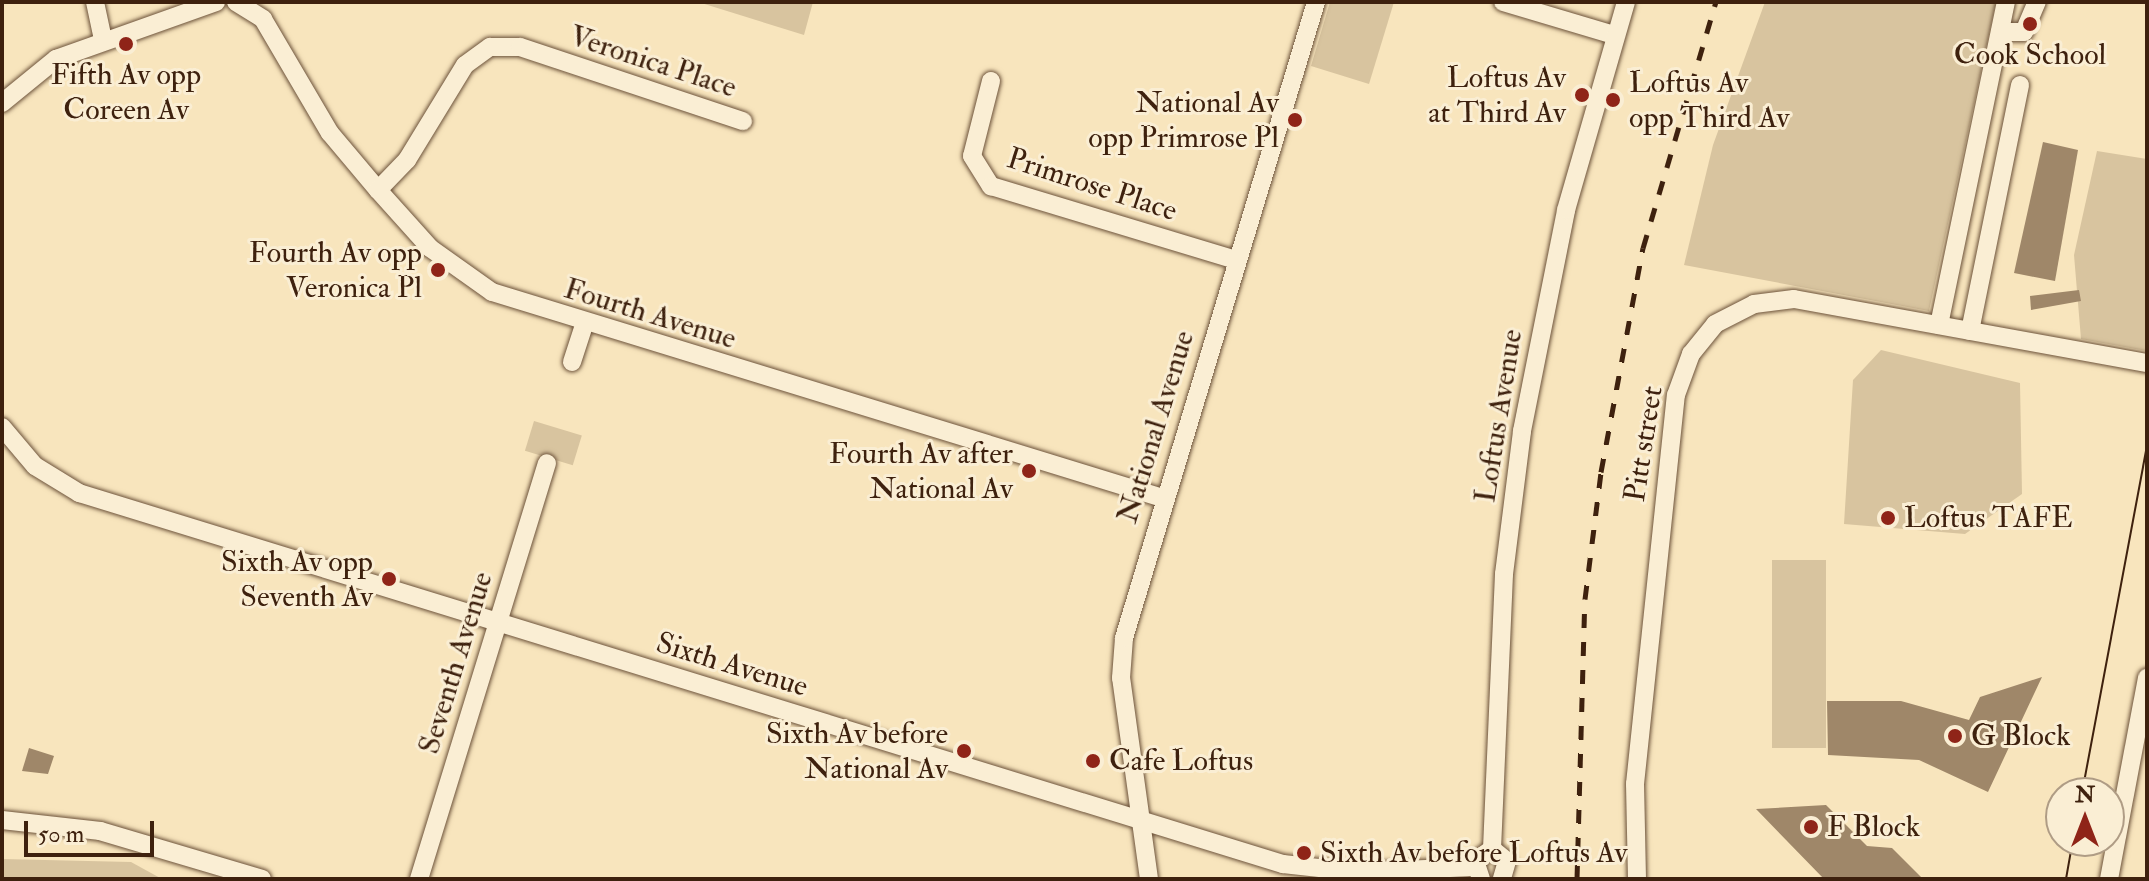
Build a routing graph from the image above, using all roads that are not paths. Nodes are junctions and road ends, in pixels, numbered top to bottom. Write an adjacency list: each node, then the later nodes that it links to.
1 (95, 2): 11 (street)
2 (216, 2): 11 (street)
3 (1316, 2): 17 (street, National Avenue)
4 (1503, 2): 10 (street)
5 (1626, 2): 10 (street, Loftus Avenue)
6 (2006, 2): 9 (street)
7 (2037, 2): 9 (street)
8 (239, 3): 16 (street, Fourth Avenue)
9 (2000, 32): 19 (street)
10 (1614, 35): 30 (street, Loftus Avenue)
11 (103, 39): 14 (street)
12 (991, 81): 17 (street, Primrose Place)
13 (2020, 85): 20 (street)
14 (2, 103)
15 (743, 121): 16 (street, Veronica Place)
16 (378, 190): 18 (street, Fourth Avenue)
17 (1236, 260): 25 (street, National Avenue)
18 (584, 324): 21 (street); 25 (street, Fourth Avenue)
19 (1939, 325): 20 (street, Pitt street); 36 (street, Pitt street)
20 (1970, 331): 22 (street, Pitt street)
21 (572, 362)
22 (2147, 363)
23 (2, 427): 26 (street, Sixth Avenue)
24 (547, 463): 26 (street, Seventh Avenue)
25 (1163, 498): 28 (street, National Avenue)
26 (497, 622): 28 (street, Sixth Avenue); 33 (street, Seventh Avenue)
27 (2147, 678): 37 (street)
28 (1139, 819): 31 (street, Sixth Avenue); 34 (street, National Avenue)
29 (2, 820): 32 (street)
30 (1492, 849): 31 (street); 35 (street)
31 (1478, 873)
32 (262, 879)
33 (419, 879)
34 (1149, 879)
35 (1502, 879)
36 (1637, 879)
37 (2109, 879)

